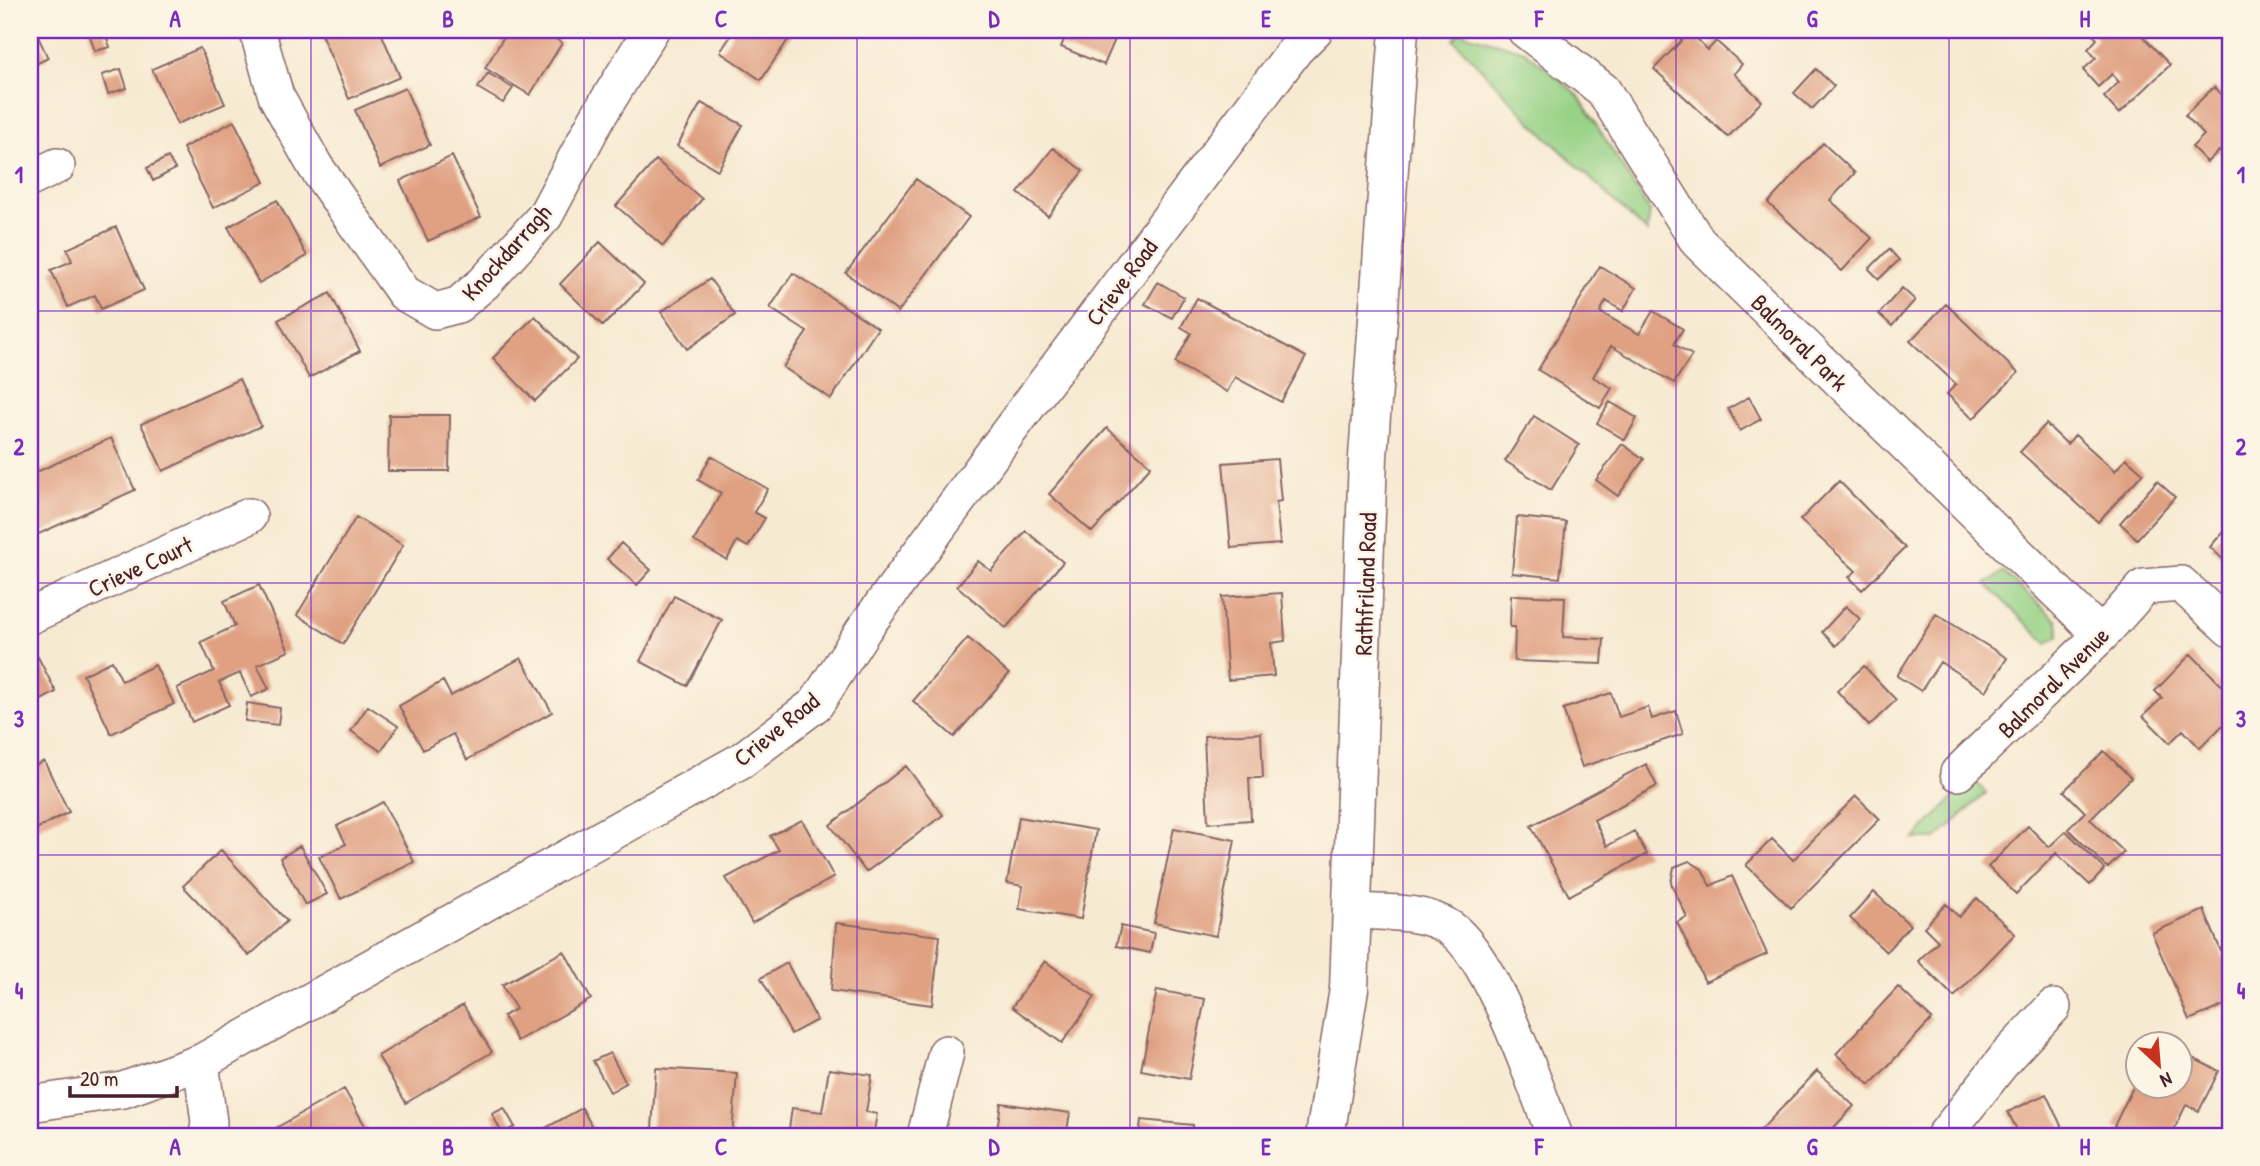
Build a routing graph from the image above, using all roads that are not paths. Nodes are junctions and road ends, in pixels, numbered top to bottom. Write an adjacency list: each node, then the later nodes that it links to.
1 (257, 30): 2 (street, Knockdarragh)
2 (651, 30)
3 (1315, 30): 14 (street, Crieve Road)
4 (1399, 30): 11 (main road, Rathfriland Road)
5 (1525, 30): 9 (street, Balmoral Park)
6 (249, 516): 7 (street, Crieve Court)
7 (30, 616)
8 (2230, 629): 9 (street, Balmoral Avenue)
9 (2101, 635): 10 (street, Balmoral Avenue)
10 (1958, 773)
11 (1351, 911): 18 (main road, Rathfriland Road); 19 (street)
12 (2053, 1007): 20 (street)
13 (946, 1053): 17 (street)
14 (201, 1062): 15 (street, Crieve Road); 16 (street)
15 (30, 1104)
16 (206, 1136)
17 (925, 1136)
18 (1325, 1136)
19 (1555, 1136)
20 (1944, 1136)

